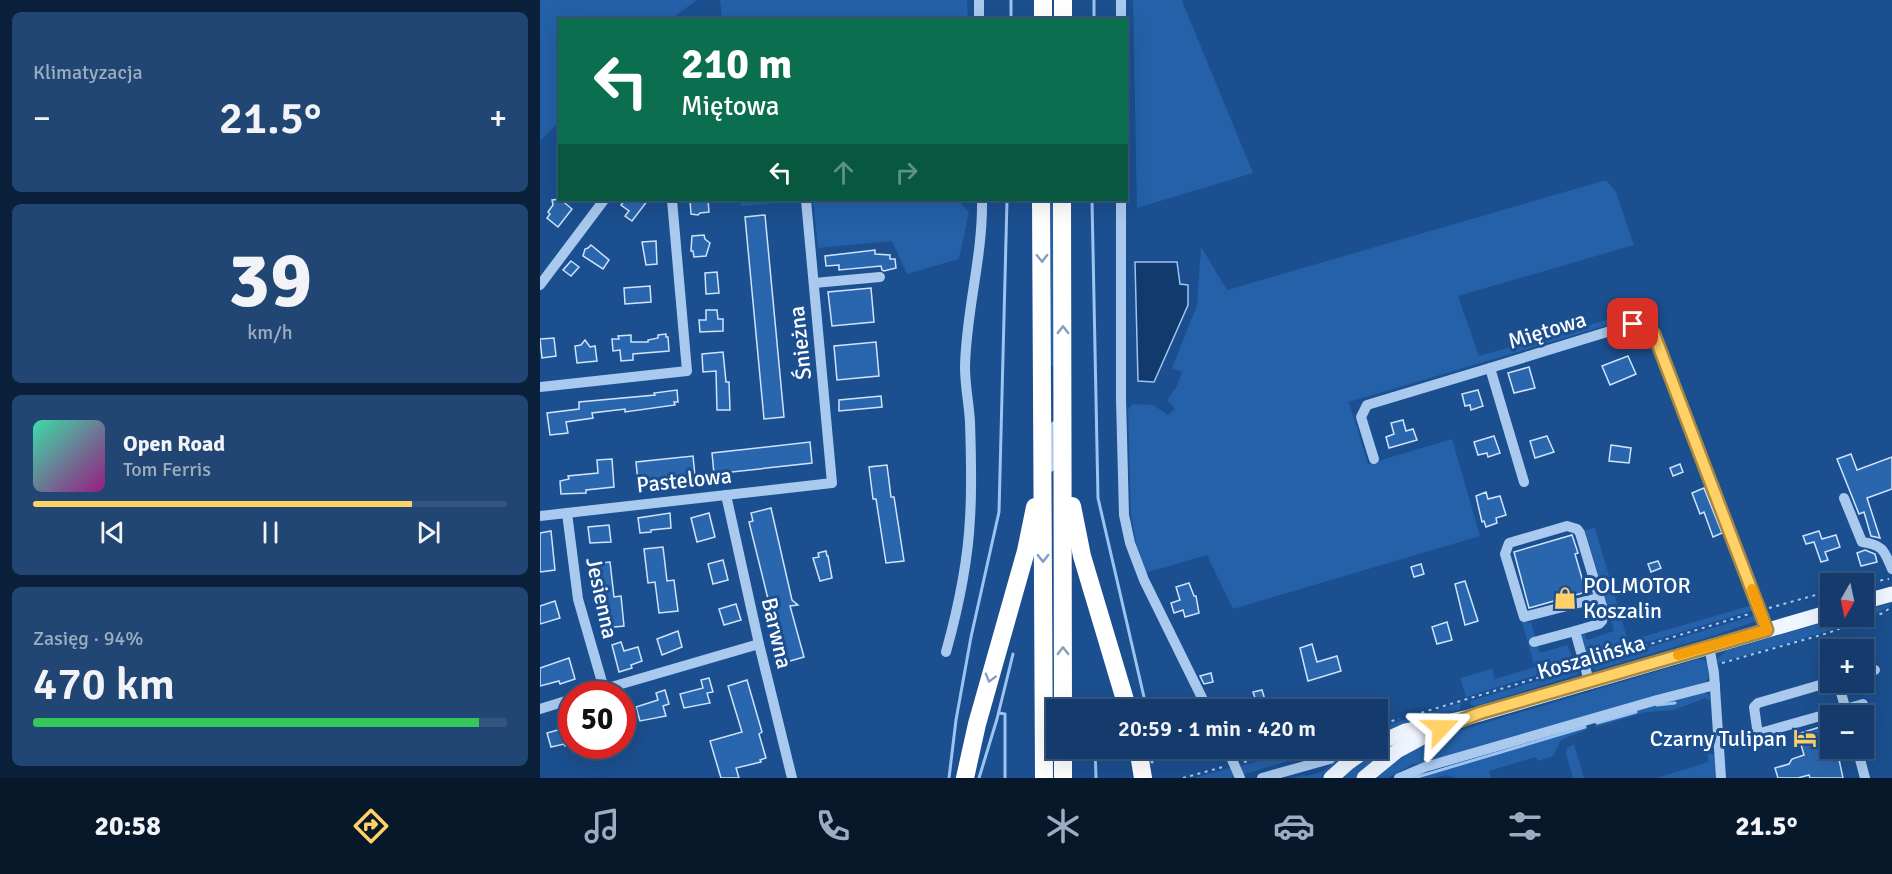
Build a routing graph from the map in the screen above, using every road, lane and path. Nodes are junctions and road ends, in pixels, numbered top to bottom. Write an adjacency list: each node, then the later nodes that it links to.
1 (979, 0): 5 (street)
2 (1043, 0): 6 (highway)
3 (1063, 0): 7 (highway)
4 (1121, 0): 8 (street)
5 (979, 18)
6 (1043, 18)
7 (1063, 18)
8 (1121, 18)
9 (603, 201): 18 (street)
10 (672, 201): 20 (street)
11 (806, 201): 17 (street, Śnieżna)
12 (982, 201): 44 (street)
13 (1041, 201): 21 (highway, one-way to 21)
14 (1062, 201): 21 (highway, one-way to 14)
15 (1121, 201): 54 (street)
16 (880, 277): 17 (street)
17 (814, 284): 24 (street, Śnieżna)
18 (540, 285)
19 (1490, 368): 22 (street, Miętowa); 23 (street, Miętowa); 37 (street, Miętowa)
20 (540, 387)
21 (1054, 438): 52 (highway, one-way to 21); 53 (highway); 70 (highway, one-way to 70); 71 (highway, one-way to 71)
22 (1374, 459)
23 (1524, 482)
24 (832, 483): 25 (street, Pastelowa)
25 (726, 495): 27 (street, Pastelowa); 42 (street, Barwna)
26 (1844, 498): 29 (street)
27 (567, 513): 28 (street, Pastelowa); 47 (street, Jesienna)
28 (540, 516)
29 (1892, 569)
30 (1892, 579): 31 (path)
31 (1874, 582)
32 (1820, 594): 37 (path)
33 (1892, 594): 35 (main road)
34 (1598, 598): 34 (street); 40 (street)
35 (1874, 600)
36 (1892, 607): 46 (path)
37 (1761, 610): 39 (street, Miętowa); 45 (path)
38 (1820, 615): 39 (main road, Koszalińska)
39 (1767, 630): 43 (main road, Koszalińska)
40 (1575, 631): 41 (street); 45 (street)
41 (1534, 642)
42 (759, 644): 48 (street); 69 (street, Barwna)
43 (1709, 646): 46 (street); 49 (main road, Koszalińska)
44 (946, 652)
45 (1584, 664): 49 (street); 59 (path)
46 (1713, 666): 50 (street)
47 (602, 681)
48 (632, 681)
49 (1589, 681): 57 (main road, Koszalińska)
50 (1715, 685): 62 (street); 78 (street)
51 (1820, 685): 60 (street)
52 (1063, 699)
53 (1125, 699)
54 (1203, 699)
55 (558, 703): 56 (street)
56 (540, 709)
57 (1469, 717): 61 (main road, Koszalińska); 77 (main road, Koszalińska)
58 (1820, 719): 60 (street)
59 (1388, 722)
60 (1758, 735): 62 (street)
61 (1388, 739)
62 (1718, 745): 79 (street)
63 (1063, 759): 72 (highway)
64 (1140, 759): 73 (highway)
65 (1232, 759): 74 (street)
66 (1330, 759): 75 (street)
67 (1353, 759): 76 (main road)
68 (1860, 759): 80 (street)
69 (792, 778)
70 (965, 778)
71 (1044, 778)
72 (1063, 778)
73 (1143, 778)
74 (1240, 778)
75 (1262, 778)
76 (1331, 778)
77 (1364, 778)
78 (1399, 778)
79 (1721, 778)
80 (1865, 778)

